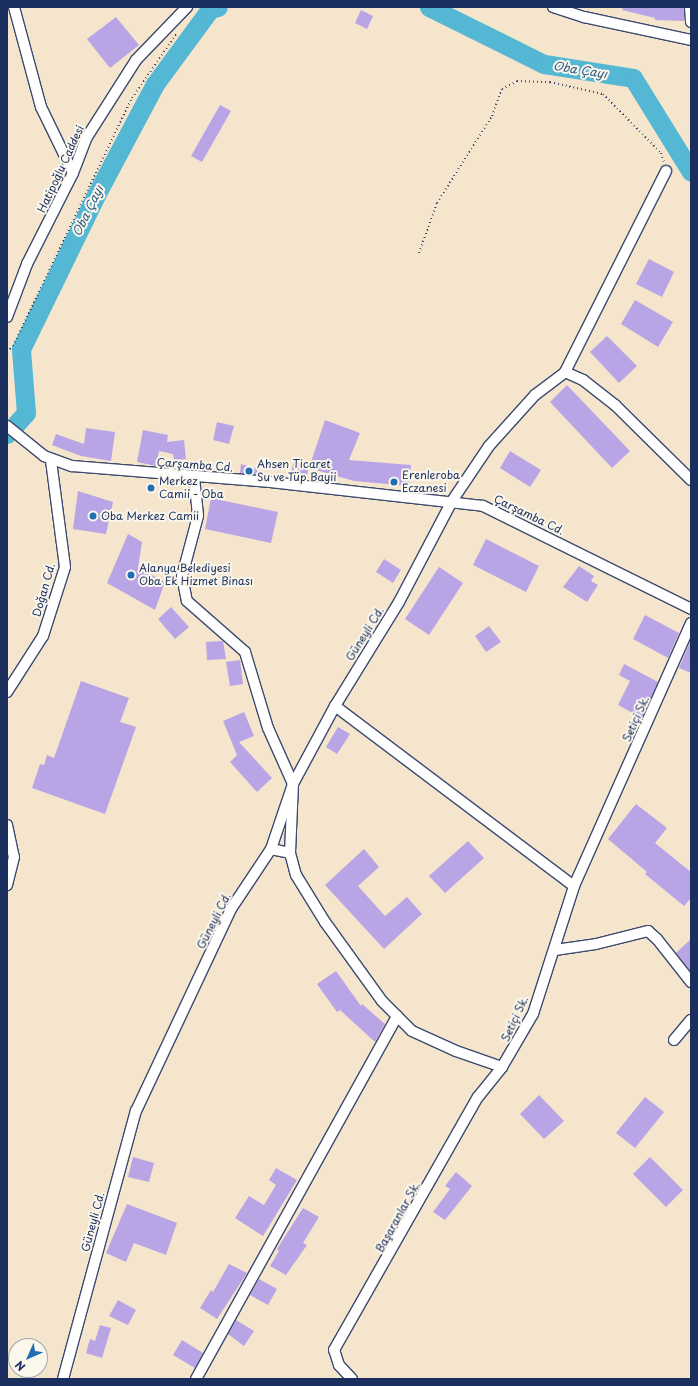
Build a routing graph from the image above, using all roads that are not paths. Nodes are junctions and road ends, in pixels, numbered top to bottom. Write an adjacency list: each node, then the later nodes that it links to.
1 (14, 7): 8 (street)
2 (187, 7): 8 (street, Hatipoğlu Caddesi)
3 (553, 7): 6 (street)
4 (690, 7): 5 (street)
5 (691, 22)
6 (691, 40)
7 (666, 171): 10 (street)
8 (73, 172): 9 (street, Hatipoğlu Caddesi)
9 (7, 317)
10 (565, 372): 14 (street); 15 (street, Güneyli Cd.)
11 (7, 426): 12 (street, Çarşamba Cd.)
12 (51, 460): 13 (street, Çarşamba Cd.); 18 (street, Doğan Cd.)
13 (194, 477): 15 (street, Çarşamba Cd.); 20 (street)
14 (691, 480)
15 (452, 501): 16 (street, Çarşamba Cd.); 19 (street, Güneyli Cd.)
16 (691, 609)
17 (691, 623): 25 (street, Setiçi Sk.)
18 (7, 692)
19 (334, 706): 20 (street, Güneyli Cd.); 25 (street)
20 (293, 784): 22 (street, Güneyli Cd.); 23 (street)
21 (7, 825): 24 (street)
22 (271, 849): 23 (street); 32 (street, Güneyli Cd.)
23 (290, 853): 28 (street)
24 (7, 885)
25 (574, 886): 26 (street, Setiçi Sk.)
26 (555, 950): 27 (street); 31 (street, Setiçi Sk.)
27 (691, 982)
28 (397, 1016): 31 (street); 33 (street)
29 (691, 1020): 30 (street)
30 (674, 1040)
31 (502, 1067): 34 (street, Başaranlar Sk.)
32 (62, 1379)
33 (196, 1379)
34 (352, 1379)

